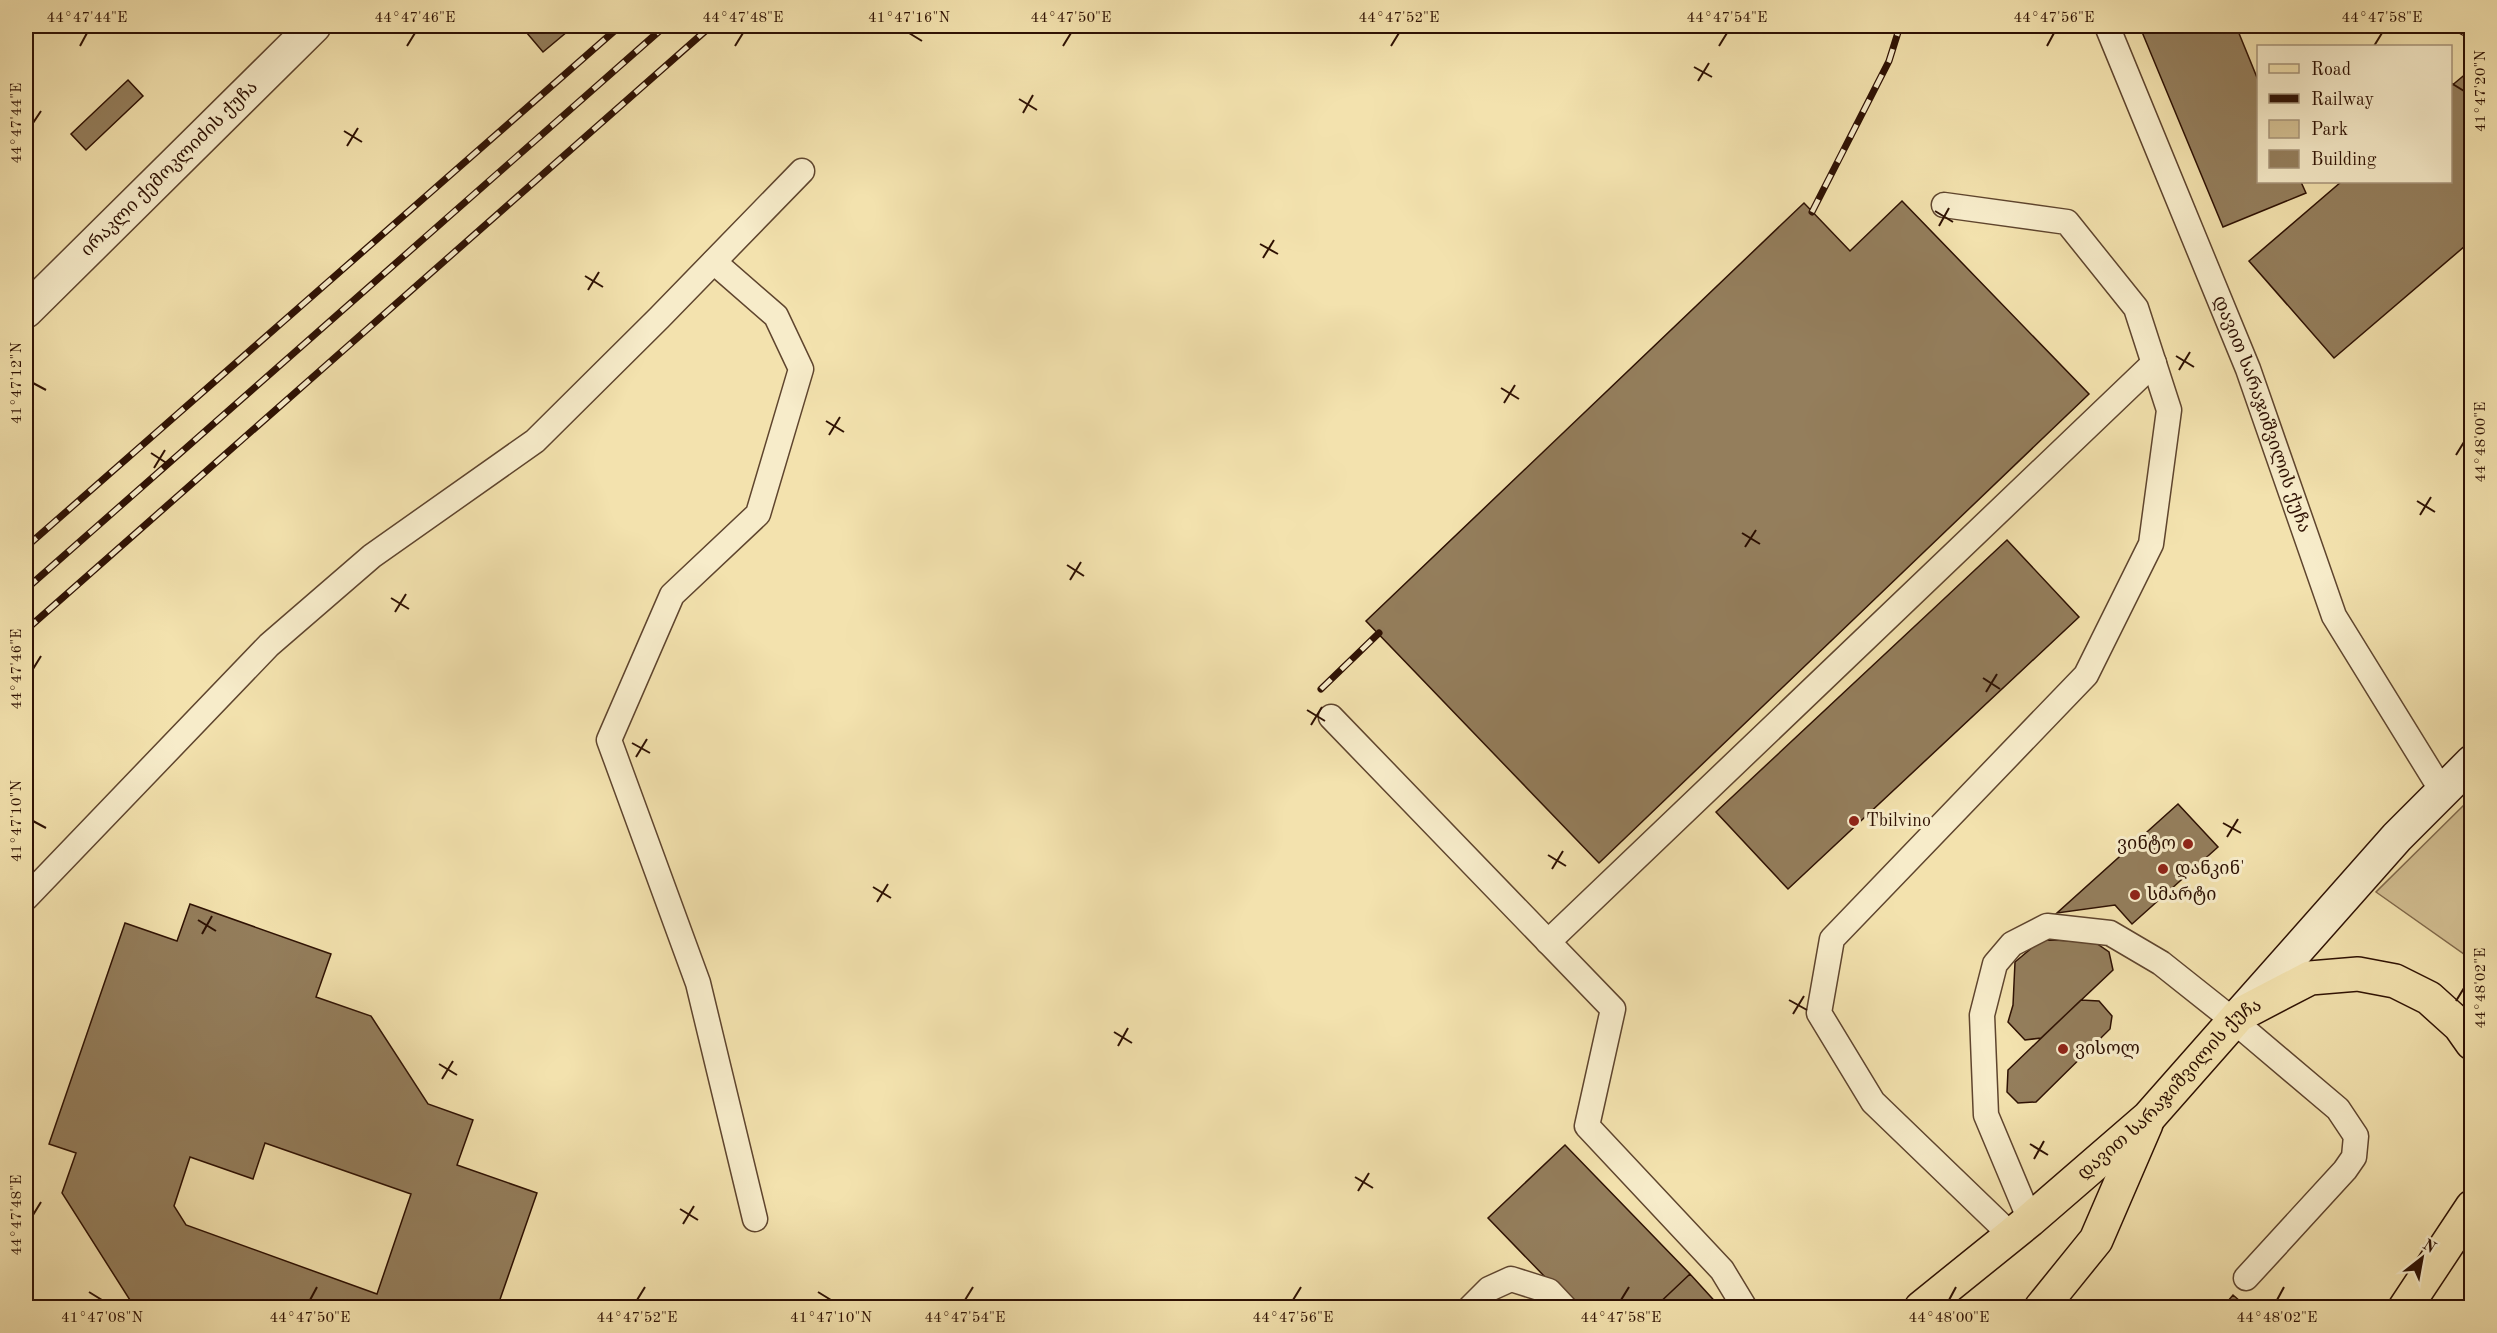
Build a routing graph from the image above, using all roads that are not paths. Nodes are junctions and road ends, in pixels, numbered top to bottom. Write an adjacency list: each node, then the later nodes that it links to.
1 (314, 26): 6 (street, ირაკლი ქემოკლიძის ქუჩა)
2 (2107, 26): 10 (lane, დავით სარაჯიშვილის ქუჩა)
3 (802, 171): 5 (lane)
4 (1944, 205): 7 (lane)
5 (714, 262): 11 (lane); 17 (lane)
6 (26, 311)
7 (2154, 363): 12 (lane); 18 (lane)
8 (1331, 717): 12 (lane)
9 (2472, 762): 10 (street, დავით სარაჯიშვილის ქუჩა)
10 (2442, 791): 13 (street, დავით სარაჯიშვილის ქუჩა)
11 (26, 898)
12 (1548, 942): 22 (lane)
13 (2236, 1018): 14 (main road); 15 (main road, დავით სარაჯიშვილის ქუჩა); 18 (lane); 19 (lane)
14 (2472, 1043)
15 (2149, 1117): 18 (main road, დავით სარაჯიშვილის ქუჩა); 24 (main road)
16 (2472, 1207): 25 (main road)
17 (755, 1219)
18 (2021, 1227): 23 (main road, დავით სარაჯიშვილის ქუჩა)
19 (2246, 1278)
20 (1470, 1308): 21 (lane)
21 (1564, 1308)
22 (1744, 1308)
23 (1921, 1308)
24 (2041, 1308)
25 (2405, 1308)

